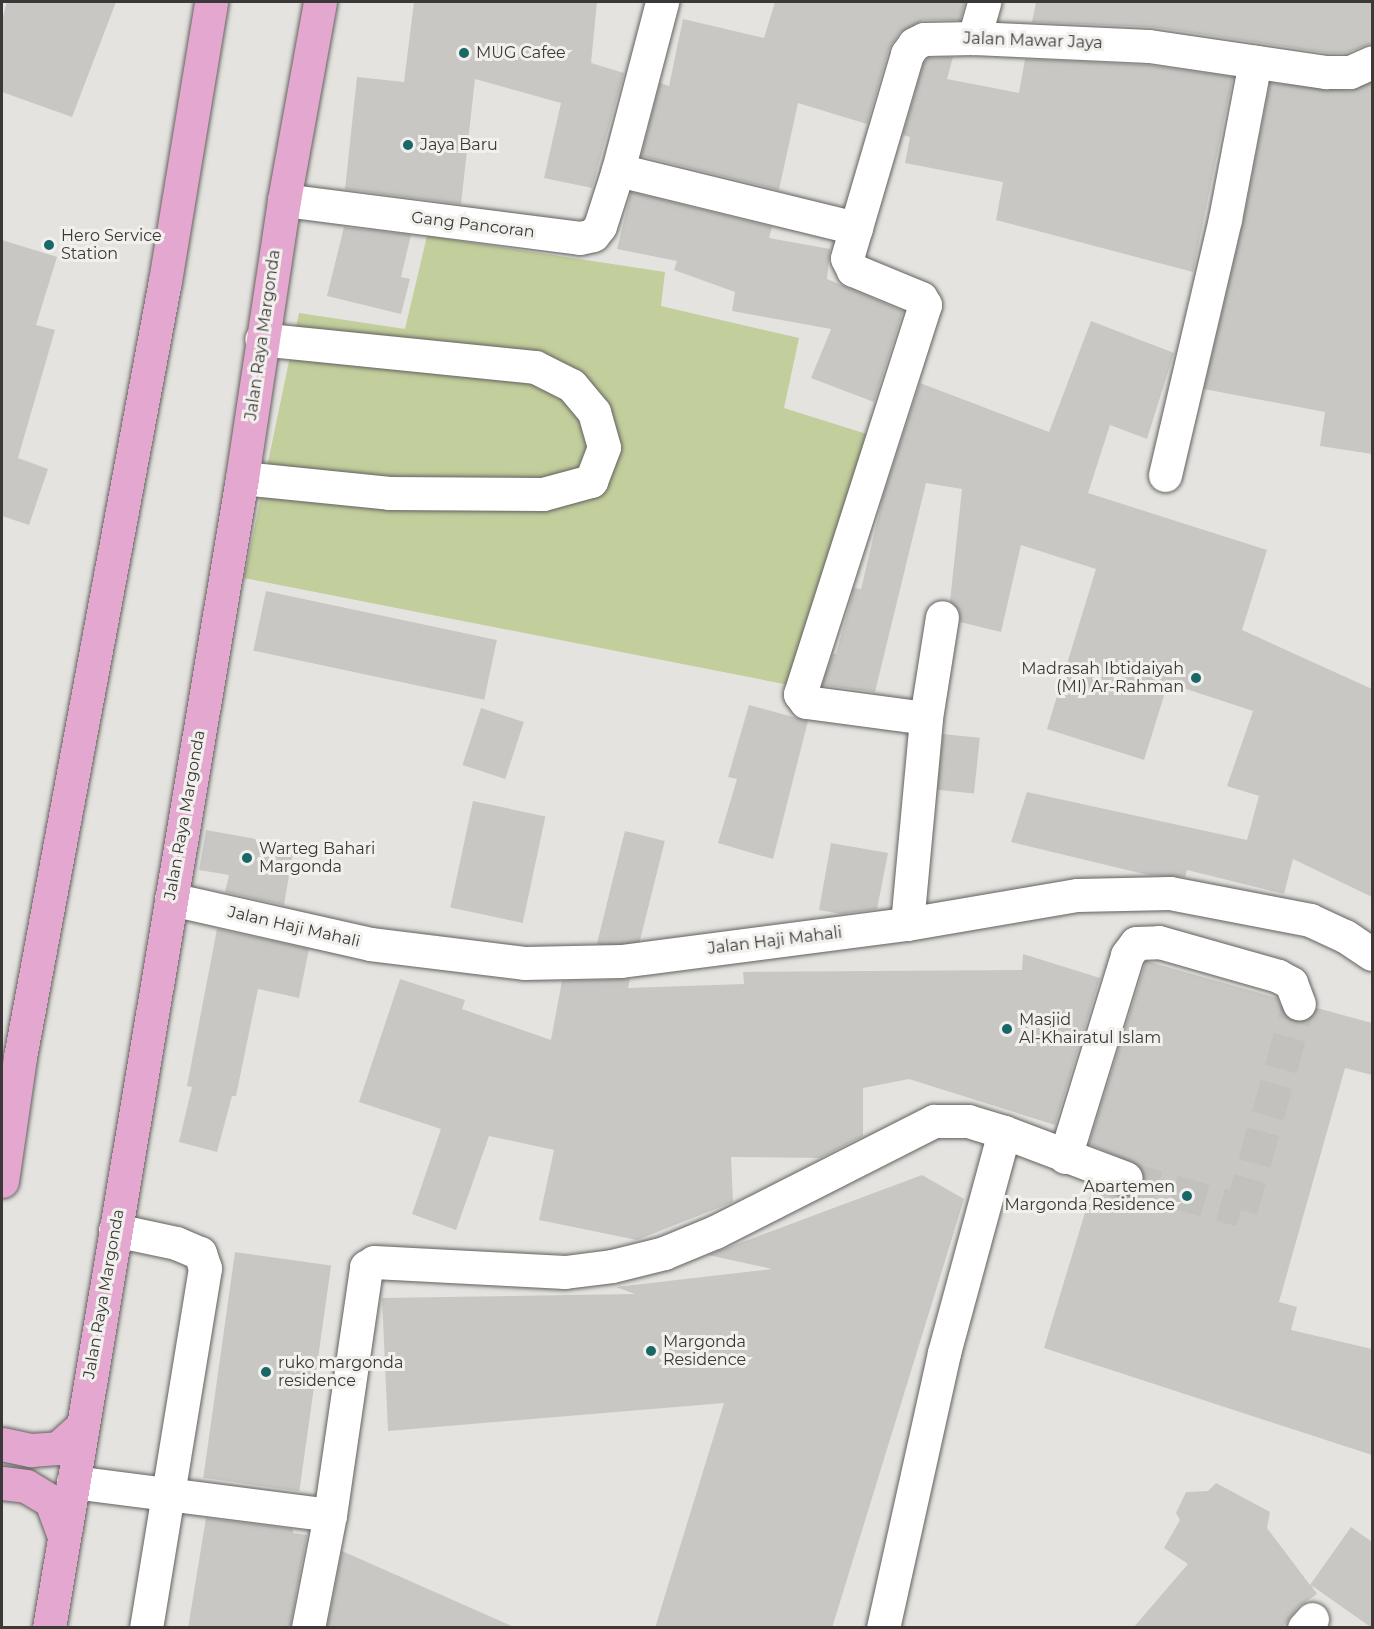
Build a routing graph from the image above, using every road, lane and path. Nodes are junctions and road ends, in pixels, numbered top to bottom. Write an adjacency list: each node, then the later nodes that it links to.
1 (211, 2): 23 (main road)
2 (320, 2): 9 (main road, Jalan Raya Margonda)
3 (662, 2): 8 (street, Gang Pancoran)
4 (984, 2): 5 (street)
5 (974, 38): 6 (street, Jalan Mawar Jaya); 10 (street, Jalan Mawar Jaya)
6 (1255, 62): 7 (street, Jalan Mawar Jaya); 12 (street)
7 (1372, 62)
8 (618, 170): 9 (street, Gang Pancoran); 10 (street)
9 (284, 200): 11 (main road, Jalan Raya Margonda)
10 (852, 243): 15 (street)
11 (261, 339): 13 (main road, Jalan Raya Margonda); 13 (street)
12 (1165, 475)
13 (242, 478): 16 (main road, Jalan Raya Margonda)
14 (942, 617): 15 (street)
15 (926, 718): 17 (street)
16 (171, 899): 17 (street, Jalan Haji Mahali); 24 (main road, Jalan Raya Margonda)
17 (907, 924): 18 (street, Jalan Haji Mahali)
18 (1372, 954)
19 (1299, 1004): 21 (street)
20 (1004, 1132): 21 (street); 30 (street); 35 (street)
21 (1065, 1157): 22 (street)
22 (1126, 1178)
23 (2, 1181)
24 (115, 1230): 25 (main road, Jalan Raya Margonda); 29 (street)
25 (80, 1428): 26 (main road); 27 (main road, Jalan Raya Margonda)
26 (2, 1444)
27 (73, 1482): 29 (street); 31 (main road, Jalan Raya Margonda)
28 (2, 1483): 31 (main road)
29 (170, 1494): 30 (street); 33 (street)
30 (330, 1515): 34 (street)
31 (64, 1538): 32 (main road, Jalan Raya Margonda)
32 (49, 1628)
33 (146, 1628)
34 (308, 1628)
35 (883, 1628)

